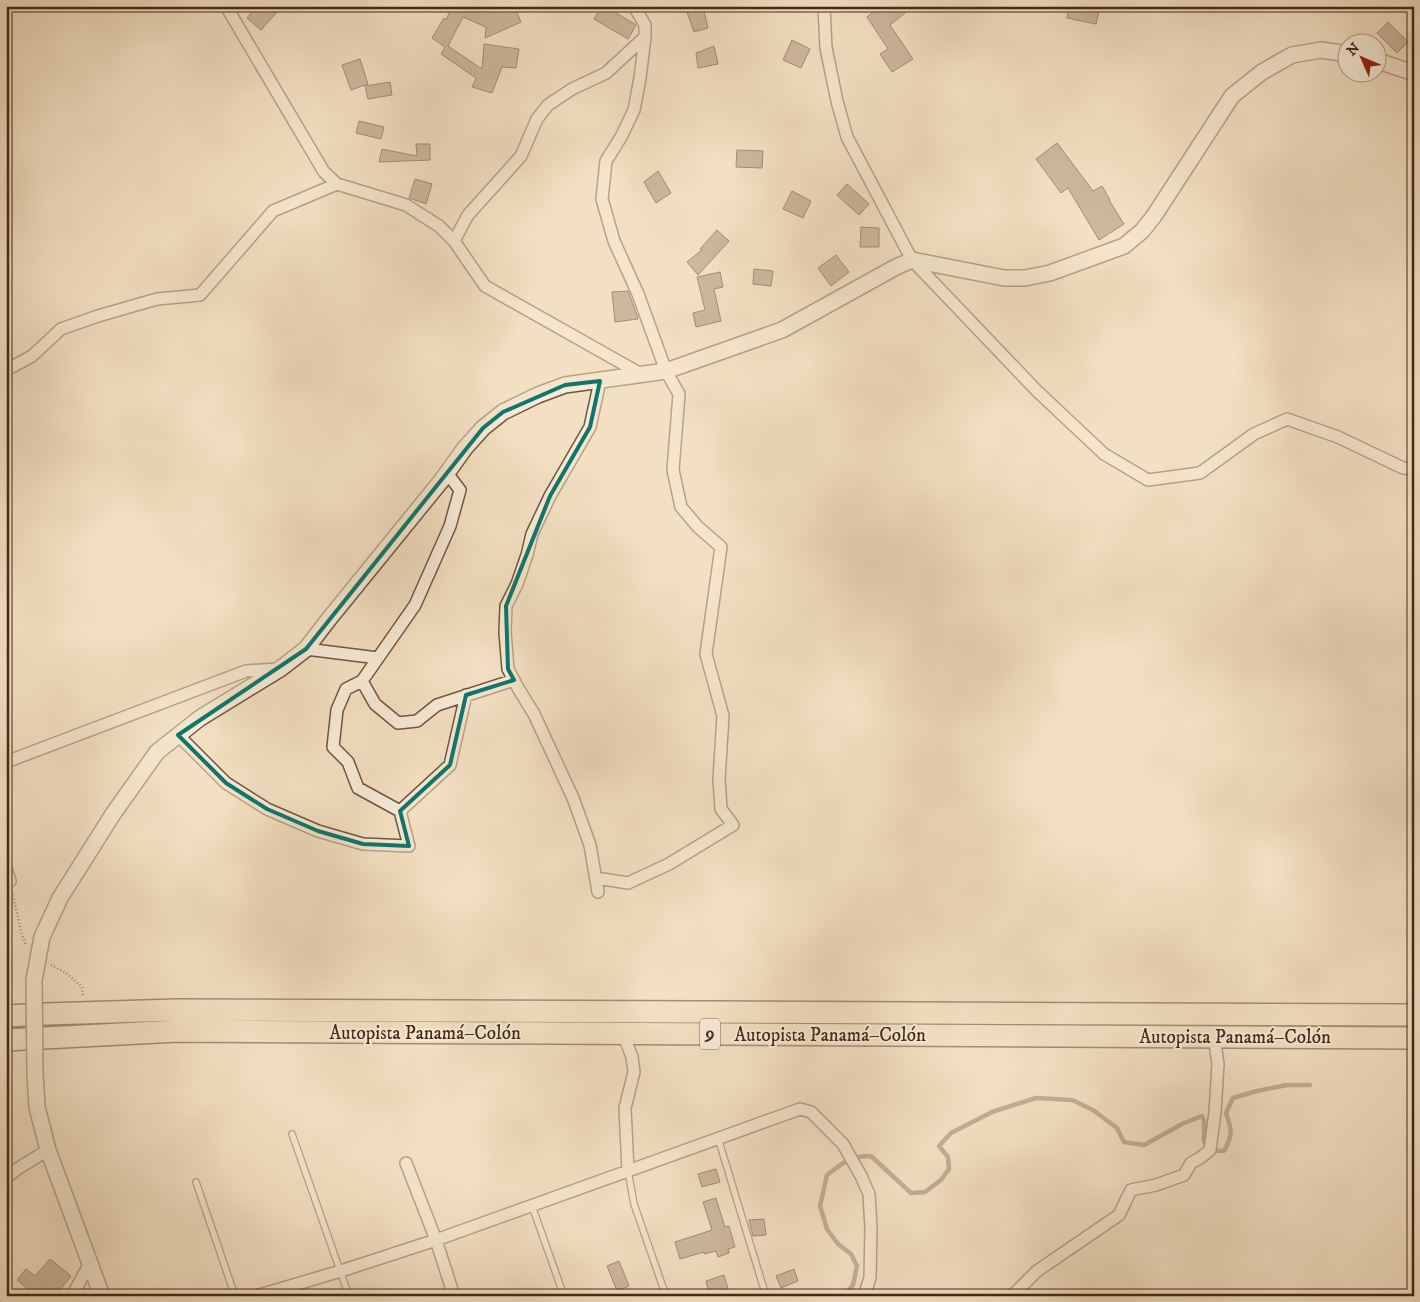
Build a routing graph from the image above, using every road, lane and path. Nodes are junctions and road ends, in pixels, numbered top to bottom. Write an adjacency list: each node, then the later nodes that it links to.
1 (226, 6): 8 (street)
2 (634, 6): 4 (street)
3 (824, 6): 10 (street)
4 (645, 37): 9 (street); 12 (street)
5 (1338, 52): 10 (street)
6 (1388, 64): 7 (street)
7 (1414, 73)
8 (336, 184): 9 (street); 11 (street)
9 (454, 241): 13 (street)
10 (912, 260): 12 (street); 15 (street)
11 (6, 368)
12 (666, 371): 13 (street); 27 (street)
13 (641, 374): 14 (street)
14 (600, 381): 16 (street); 20 (street)
15 (1414, 469)
16 (447, 473): 17 (street); 18 (street)
17 (306, 649): 18 (street); 19 (street)
18 (378, 658): 21 (street)
19 (280, 669): 23 (street); 24 (street)
20 (514, 680): 22 (street); 27 (street)
21 (362, 681): 22 (street); 25 (street)
22 (466, 695): 25 (street)
23 (178, 735): 25 (street); 29 (street)
24 (6, 762)
25 (400, 810)
26 (8, 875): 29 (path)
27 (596, 878): 28 (street)
28 (598, 892)
29 (36, 970): 30 (path); 39 (street, bridge)
30 (83, 1013): 31 (highway, Autopista Panamá–Colón / 9); 32 (highway, Autopista Panamá–Colón / 9)
31 (1414, 1015)
32 (6, 1016)
33 (623, 1034): 34 (highway, Autopista Panamá–Colón / 9); 36 (highway, Autopista Panamá–Colón / 9); 41 (street)
34 (1214, 1037): 35 (highway, Autopista Panamá–Colón / 9); 58 (street)
35 (1414, 1038)
36 (6, 1040)
37 (292, 1134): 47 (lane)
38 (718, 1138): 41 (street); 56 (lane); 57 (street)
39 (48, 1150): 42 (street); 46 (street)
40 (406, 1163): 45 (street)
41 (628, 1171): 44 (street); 55 (lane)
42 (6, 1178)
43 (196, 1182): 50 (lane)
44 (532, 1206): 45 (street); 54 (lane)
45 (436, 1240): 47 (street); 53 (street)
46 (90, 1263): 48 (street); 49 (street)
47 (341, 1271): 51 (street); 52 (lane)
48 (72, 1296)
49 (102, 1296)
50 (235, 1296)
51 (256, 1296)
52 (349, 1296)
53 (454, 1296)
54 (564, 1296)
55 (666, 1296)
56 (766, 1296)
57 (864, 1296)
58 (1012, 1296)

